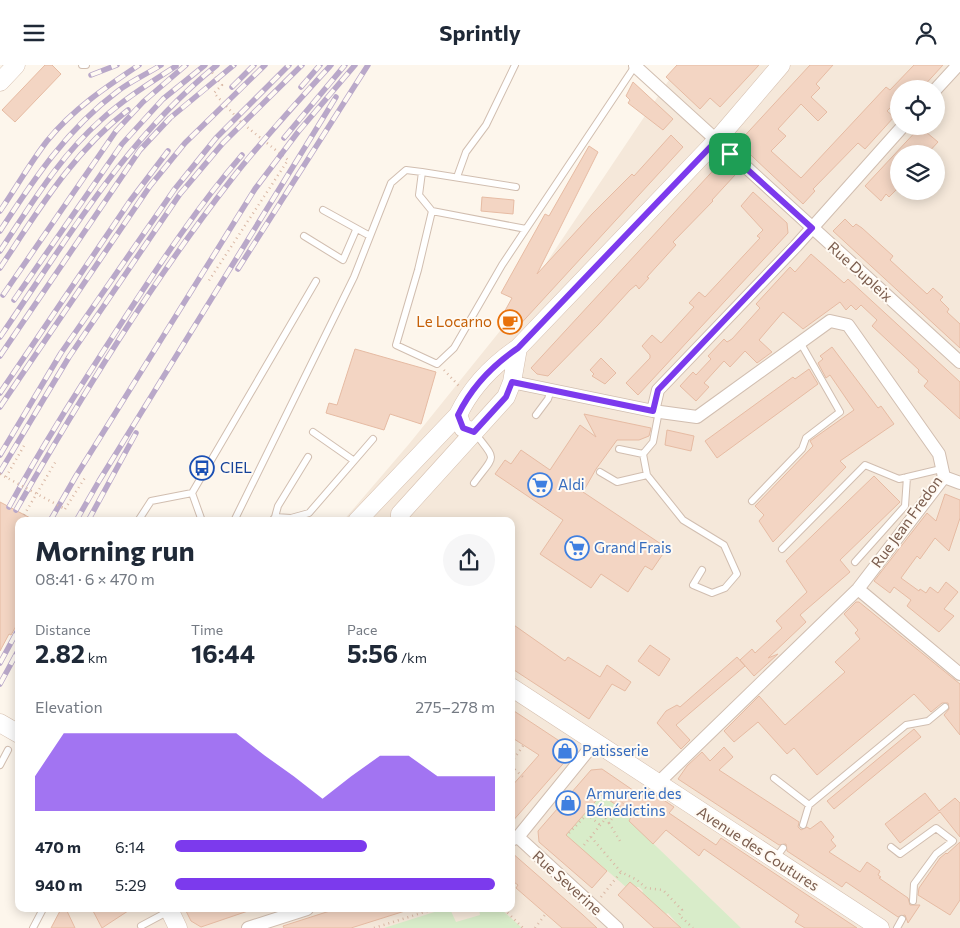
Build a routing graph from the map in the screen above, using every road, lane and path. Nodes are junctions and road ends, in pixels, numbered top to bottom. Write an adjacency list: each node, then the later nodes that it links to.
1 (16, 65): 8 (street)
2 (206, 65): 22 (path)
3 (515, 65): 12 (lane)
4 (782, 65): 10 (street)
5 (958, 65): 7 (street)
6 (635, 66): 10 (street, Rue Dupleix); 17 (lane)
7 (944, 80)
8 (0, 82)
9 (895, 135): 16 (street)
10 (716, 141): 16 (street, Rue Dupleix); 24 (street)
11 (422, 172): 12 (lane); 15 (lane); 20 (lane)
12 (457, 177): 13 (lane)
13 (516, 187)
14 (323, 211): 18 (lane)
15 (432, 211): 17 (lane); 17 (lane)
16 (812, 228): 25 (street, Rue Dupleix); 29 (street)
17 (526, 229)
18 (356, 230): 19 (lane); 20 (lane)
19 (304, 236)
20 (370, 236): 56 (lane)
21 (316, 281): 51 (lane)
22 (208, 282)
23 (800, 342): 29 (street, Rue Jean Fredon); 42 (street, Rue Jean Fredon); 52 (lane)
24 (518, 348): 26 (street); 27 (street)
25 (960, 362)
26 (492, 371): 27 (street); 30 (street)
27 (512, 382): 28 (street); 33 (street)
28 (551, 390): 29 (street); 31 (lane)
29 (656, 411): 37 (lane)
30 (458, 415): 33 (street); 59 (street)
31 (536, 415)
32 (313, 432): 40 (lane)
33 (474, 432): 48 (lane); 60 (street)
34 (372, 439): 40 (lane)
35 (26, 444): 46 (path)
36 (619, 449): 37 (lane)
37 (643, 454): 45 (lane)
38 (308, 457): 57 (lane)
39 (56, 461): 50 (path)
40 (354, 461): 58 (lane)
41 (600, 471): 45 (lane)
42 (943, 473): 47 (lane); 49 (street); 64 (street, Rue Jean Fredon)
43 (0, 474): 46 (path, bridge)
44 (86, 475): 50 (path, bridge)
45 (647, 475): 63 (lane)
46 (6, 477): 50 (path, bridge)
47 (907, 477): 61 (lane); 62 (lane)
48 (474, 483)
49 (960, 483)
50 (36, 493): 53 (path)
51 (192, 493): 54 (lane); 55 (lane)
52 (752, 501)
53 (24, 515)
54 (141, 517)
55 (201, 517)
56 (236, 517)
57 (275, 517)
58 (297, 517)
59 (361, 517)
60 (399, 517)
61 (782, 549)
62 (855, 562)
63 (702, 570)
64 (858, 589): 65 (street); 78 (street, Rue Jean Fredon)
65 (960, 674)
66 (515, 690): 70 (street, Avenue des Coutures)
67 (945, 707): 80 (lane)
68 (0, 723): 69 (street)
69 (15, 732)
70 (595, 742): 78 (street, Avenue des Coutures); 88 (street)
71 (525, 743): 73 (path)
72 (8, 750): 74 (lane)
73 (515, 759)
74 (0, 765)
75 (515, 769): 76 (path)
76 (523, 777)
77 (774, 778): 80 (lane)
78 (658, 783): 112 (street, Avenue des Coutures)
79 (623, 803): 83 (path)
80 (809, 805): 85 (lane)
81 (588, 814): 82 (path); 84 (path); 86 (path)
82 (606, 818): 83 (path); 84 (path)
83 (609, 823): 89 (path)
84 (600, 825): 87 (path)
85 (803, 825)
86 (569, 833)
87 (591, 837): 90 (path); 92 (path)
88 (515, 839): 94 (street, Rue Severine)
89 (620, 841)
90 (584, 845)
91 (891, 847): 93 (lane)
92 (621, 873): 94 (path); 111 (path)
93 (913, 901)
94 (593, 907): 110 (street, Rue Severine)
95 (41, 912): 104 (lane)
96 (166, 912): 103 (lane)
97 (170, 912): 105 (street)
98 (298, 912): 106 (street)
99 (425, 912): 107 (path)
100 (507, 912): 108 (path)
101 (547, 912): 109 (path)
102 (902, 919): 113 (lane)
103 (142, 926)
104 (33, 928)
105 (178, 928)
106 (248, 928)
107 (374, 928)
108 (523, 928)
109 (534, 928)
110 (617, 928)
111 (693, 928)
112 (880, 928)
113 (897, 928)

